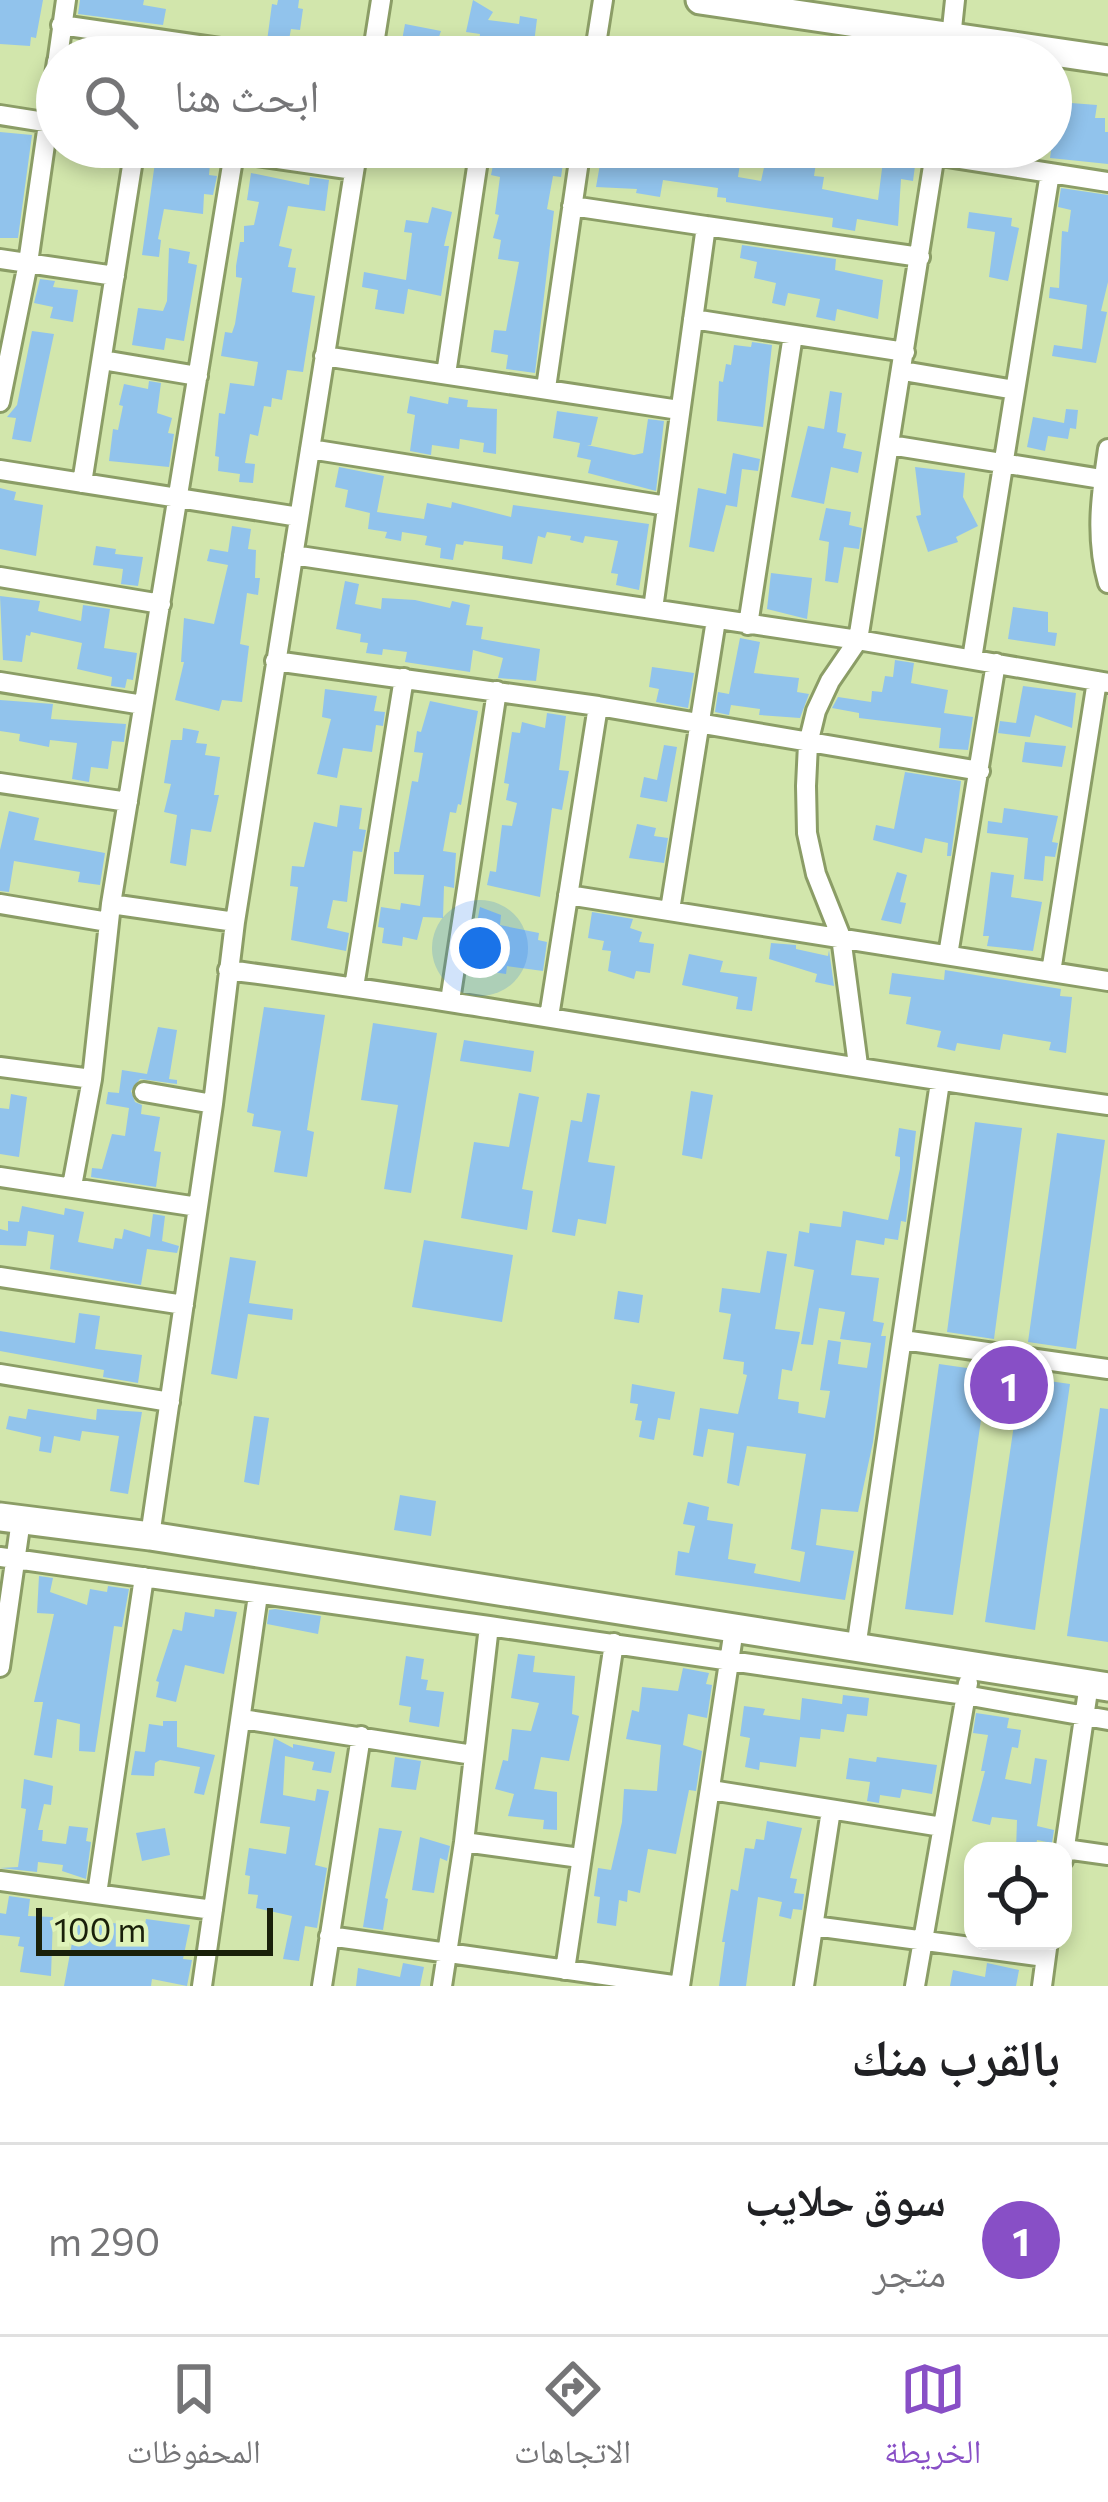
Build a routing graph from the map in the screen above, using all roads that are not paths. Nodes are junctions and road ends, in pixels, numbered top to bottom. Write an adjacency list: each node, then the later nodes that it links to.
1 (66, 0): 6 (street)
2 (381, 0): 9 (street)
3 (603, 0): 10 (street)
4 (700, 0): 11 (street)
5 (955, 0): 12 (street)
6 (62, 25): 7 (street); 8 (street)
7 (60, 36)
8 (138, 36)
9 (375, 36)
10 (597, 36)
11 (891, 36)
12 (951, 36)
13 (1072, 57): 14 (street)
14 (1108, 60)
15 (0, 116): 16 (street)
16 (36, 121)
17 (45, 168): 32 (street)
18 (132, 168): 33 (street)
19 (232, 168): 41 (street)
20 (340, 168): 25 (street)
21 (477, 168): 40 (street)
22 (577, 168): 28 (street)
23 (933, 168): 30 (street)
24 (1024, 168): 26 (street)
25 (354, 170): 36 (street)
26 (1050, 173): 27 (street); 43 (street)
27 (1108, 182)
28 (572, 206): 29 (street); 42 (street)
29 (706, 226): 30 (street); 34 (street)
30 (920, 257): 39 (street)
31 (0, 259): 32 (street)
32 (28, 263): 33 (street); 37 (street)
33 (115, 276): 38 (street)
34 (693, 320): 35 (street); 45 (street)
35 (793, 335): 39 (street); 62 (street)
36 (324, 356): 40 (street); 47 (street)
37 (3, 359): 44 (street)
38 (103, 360): 41 (street); 52 (street)
39 (904, 362): 43 (street); 46 (street)
40 (446, 374): 42 (street)
41 (198, 376): 53 (street)
42 (546, 388): 45 (street)
43 (1015, 390): 49 (street)
44 (0, 402)
45 (679, 410): 54 (street)
46 (890, 445): 49 (street); 63 (street)
47 (310, 449): 54 (street); 55 (street)
48 (1108, 449): 51 (street)
49 (1004, 463): 51 (street); 64 (street)
50 (0, 470): 52 (street)
51 (1106, 479): 58 (street)
52 (82, 483): 53 (street)
53 (178, 498): 55 (street); 59 (street)
54 (667, 506): 60 (street)
55 (299, 517): 56 (street)
56 (293, 555): 60 (street); 65 (street)
57 (0, 578): 59 (street)
58 (1108, 583)
59 (161, 604): 71 (street)
60 (653, 609): 61 (street)
61 (716, 620): 62 (street); 73 (street)
62 (748, 625): 63 (street)
63 (858, 640): 64 (street); 74 (street)
64 (973, 658): 66 (street)
65 (275, 661): 67 (street); 82 (street)
66 (996, 663): 69 (street); 75 (street)
67 (404, 678): 70 (street); 88 (street)
68 (0, 682): 71 (street)
69 (1102, 682): 86 (street)
70 (497, 691): 72 (street); 89 (street)
71 (142, 705): 77 (street)
72 (598, 706): 73 (street); 78 (street)
73 (699, 724): 74 (street); 80 (street)
74 (808, 744): 75 (street); 83 (street)
75 (980, 771): 84 (street)
76 (0, 783): 77 (street)
77 (128, 802): 81 (street)
78 (568, 895): 80 (street); 90 (street)
79 (0, 904): 81 (street)
80 (670, 910): 83 (street)
81 (110, 913): 82 (street); 93 (street)
82 (235, 922): 85 (street)
83 (841, 937): 84 (street); 91 (street)
84 (948, 955): 86 (street)
85 (228, 970): 88 (street); 96 (street)
86 (1051, 972): 87 (street)
87 (1108, 981)
88 (354, 987): 89 (street)
89 (450, 1000): 90 (street)
90 (549, 1017): 91 (street)
91 (858, 1065): 94 (street)
92 (0, 1067): 93 (street)
93 (92, 1079): 99 (street)
94 (940, 1082): 97 (street); 103 (street)
95 (144, 1092): 96 (street)
96 (213, 1104): 100 (street)
97 (1108, 1105)
98 (0, 1177): 99 (street)
99 (72, 1186): 100 (street)
100 (198, 1207): 102 (street)
101 (0, 1277): 102 (street)
102 (184, 1305): 106 (street)
103 (904, 1340): 104 (street); 115 (street)
104 (1108, 1369)
105 (0, 1374): 106 (street)
106 (170, 1402): 108 (street)
107 (10, 1518): 108 (street); 109 (street)
108 (150, 1536): 113 (street)
109 (8, 1558): 110 (street); 118 (street)
110 (145, 1577): 111 (street); 135 (street)
111 (258, 1595): 112 (street); 122 (street)
112 (489, 1626): 114 (street); 125 (street)
113 (734, 1629): 115 (street); 116 (street)
114 (614, 1643): 116 (street); 133 (street)
115 (856, 1648): 117 (street)
116 (730, 1662): 120 (street); 126 (street)
117 (972, 1666): 119 (street); 120 (street)
118 (0, 1667)
119 (1099, 1686): 121 (street)
120 (965, 1695): 121 (street); 128 (street)
121 (1084, 1717): 123 (street); 130 (street)
122 (242, 1719): 124 (street); 136 (street)
123 (1108, 1720)
124 (361, 1736): 125 (street); 138 (street)
125 (473, 1755): 129 (street)
126 (711, 1790): 127 (street); 147 (street)
127 (831, 1810): 128 (street); 137 (street)
128 (942, 1827): 139 (street)
129 (464, 1842): 133 (street); 142 (street)
130 (1066, 1842)
131 (1072, 1855): 132 (street)
132 (1108, 1856)
133 (580, 1858): 143 (street)
134 (0, 1881): 135 (street)
135 (97, 1894): 136 (street)
136 (213, 1910): 144 (street)
137 (814, 1926): 139 (street); 148 (street)
138 (329, 1936): 142 (street); 145 (street)
139 (921, 1941): 140 (street); 149 (street)
140 (964, 1944)
141 (1047, 1950): 150 (street)
142 (447, 1953): 143 (street); 146 (street)
143 (565, 1970): 147 (street)
144 (202, 1986)
145 (322, 1986)
146 (442, 1986)
147 (680, 1986)
148 (804, 1986)
149 (915, 1986)
150 (1042, 1986)

